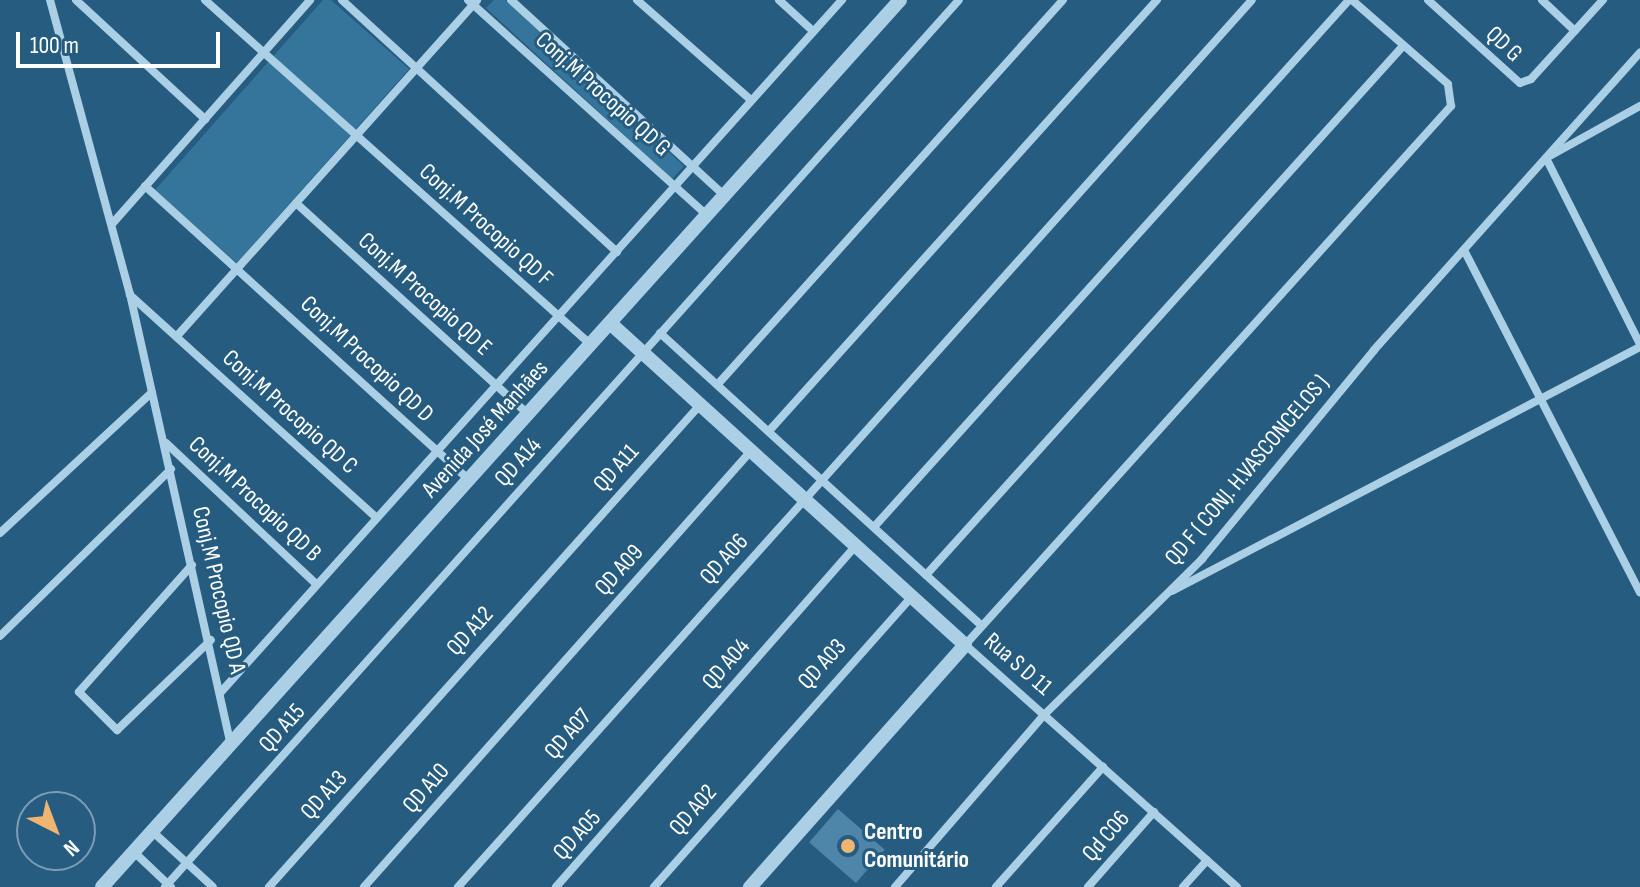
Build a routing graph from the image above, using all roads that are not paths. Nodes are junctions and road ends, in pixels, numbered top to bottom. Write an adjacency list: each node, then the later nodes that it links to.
1 (50, 0): 37 (street, Conj.M Procopio QD A)
2 (76, 0): 28 (street)
3 (205, 0): 23 (street, Conj.M Procopio QD F)
4 (310, 0): 23 (street)
5 (342, 0): 25 (street)
6 (511, 0): 31 (street)
7 (637, 0): 26 (street)
8 (779, 0): 20 (street)
9 (842, 0): 20 (street)
10 (900, 0): 34 (street, Avenida José Manhães)
11 (959, 0): 44 (street, QD A14)
12 (1063, 0): 50 (street)
13 (1157, 0): 55 (street)
14 (1252, 0): 60 (street, QD A06)
15 (1350, 0): 22 (street); 64 (street)
16 (1428, 0): 21 (street, QD G)
17 (1542, 0): 21 (street)
18 (1603, 0): 21 (street)
19 (472, 1): 25 (street); 32 (street, Conj.M Procopio QD G)
20 (813, 31): 26 (street)
21 (1575, 31)
22 (1403, 46): 69 (street); 75 (street)
23 (264, 52): 28 (street); 29 (street, Conj.M Procopio QD F)
24 (1640, 53): 30 (street, QD F ( CONJ. H.VASCONCELOS ))
25 (417, 67): 29 (street); 39 (street)
26 (751, 100): 31 (street)
27 (1640, 106): 30 (street)
28 (205, 119): 33 (street)
29 (356, 135): 35 (street); 42 (street, Conj.M Procopio QD F)
30 (1546, 158): 38 (street, QD F ( CONJ. H.VASCONCELOS )); 47 (street)
31 (693, 167): 32 (street); 34 (street)
32 (675, 185): 36 (street, Conj.M Procopio QD G); 39 (street)
33 (145, 186): 37 (street); 40 (street, Conj.M Procopio QD D)
34 (724, 195): 36 (street, Avenida José Manhães)
35 (296, 203): 40 (street); 49 (street, Conj.M Procopio QD E)
36 (706, 214): 43 (street, Avenida José Manhães)
37 (112, 224): 41 (street, Conj.M Procopio QD A)
38 (1464, 250): 52 (street); 72 (street, QD F ( CONJ. H.VASCONCELOS ))
39 (617, 252): 42 (street)
40 (237, 268): 45 (street); 57 (street, Conj.M Procopio QD D)
41 (130, 294): 45 (street, Conj.M Procopio QD C); 51 (street, Conj.M Procopio QD A)
42 (559, 317): 46 (street, Conj.M Procopio QD F); 49 (street)
43 (610, 323): 46 (street, Avenida José Manhães); 48 (street)
44 (660, 333): 48 (street, QD A14); 50 (street)
45 (177, 336): 63 (street, Conj.M Procopio QD C)
46 (590, 344): 54 (street, Avenida José Manhães)
47 (1640, 346): 52 (street)
48 (643, 353): 53 (street); 74 (street, QD A14)
49 (494, 384): 54 (street, Conj.M Procopio QD E); 57 (street)
50 (718, 384): 55 (street)
51 (152, 392): 56 (street, Conj.M Procopio QD A); 65 (street)
52 (1540, 401): 71 (street); 72 (street)
53 (700, 405): 58 (street); 67 (street, QD A11)
54 (528, 414): 61 (street, Avenida José Manhães)
55 (769, 431): 60 (street)
56 (165, 442): 59 (street, Conj.M Procopio QD A); 70 (street, Conj.M Procopio QD B)
57 (436, 450): 61 (street, Conj.M Procopio QD D); 63 (street)
58 (751, 451): 62 (street); 82 (street, QD A09)
59 (171, 469): 68 (street, Conj.M Procopio QD A); 76 (street)
60 (822, 479): 62 (street, QD A06); 64 (street)
61 (469, 480): 84 (street, Avenida José Manhães)
62 (805, 498): 66 (street); 79 (street, QD A06)
63 (376, 517): 70 (street)
64 (874, 527): 69 (street)
65 (0, 533)
66 (856, 545): 73 (street); 87 (street, QD A04)
67 (562, 558): 83 (street, QD A12)
68 (192, 565): 77 (street, Conj.M Procopio QD A); 77 (street)
69 (926, 575): 75 (street)
70 (316, 584): 80 (street)
71 (1640, 592)
72 (1164, 595): 81 (street, QD F ( CONJ. H.VASCONCELOS ))
73 (912, 596): 78 (street); 85 (street, QD A03)
74 (406, 618): 92 (street, QD A15)
75 (982, 626): 78 (street)
76 (0, 636)
77 (211, 640): 80 (street, Conj.M Procopio QD A)
78 (965, 645): 81 (street, Rua S D 11); 101 (street)
79 (656, 665): 98 (street, QD A07)
80 (221, 692): 84 (street, Conj.M Procopio QD A)
81 (1045, 714): 86 (street, Rua S D 11); 102 (street, QD F ( CONJ. H.VASCONCELOS ))
82 (517, 715): 97 (street, QD A10)
83 (409, 730): 96 (street, QD A13)
84 (231, 746): 89 (street, Avenida José Manhães)
85 (765, 761): 100 (street, QD A02)
86 (1103, 767): 88 (street, Rua S D 11); 103 (street)
87 (627, 809): 99 (street, QD A05)
88 (1154, 812): 91 (street, Rua S D 11); 104 (street, Qd C06)
89 (153, 832): 90 (street, Avenida José Manhães); 92 (street)
90 (134, 852): 93 (street); 94 (street, Avenida José Manhães)
91 (1207, 860): 105 (street); 106 (street, Rua S D 11)
92 (187, 864): 93 (street, QD A15); 95 (street)
93 (168, 886)
94 (102, 887)
95 (213, 887)
96 (269, 887)
97 (364, 887)
98 (458, 887)
99 (556, 887)
100 (654, 887)
101 (750, 887)
102 (895, 887)
103 (996, 887)
104 (1088, 887)
105 (1183, 887)
106 (1237, 887)

